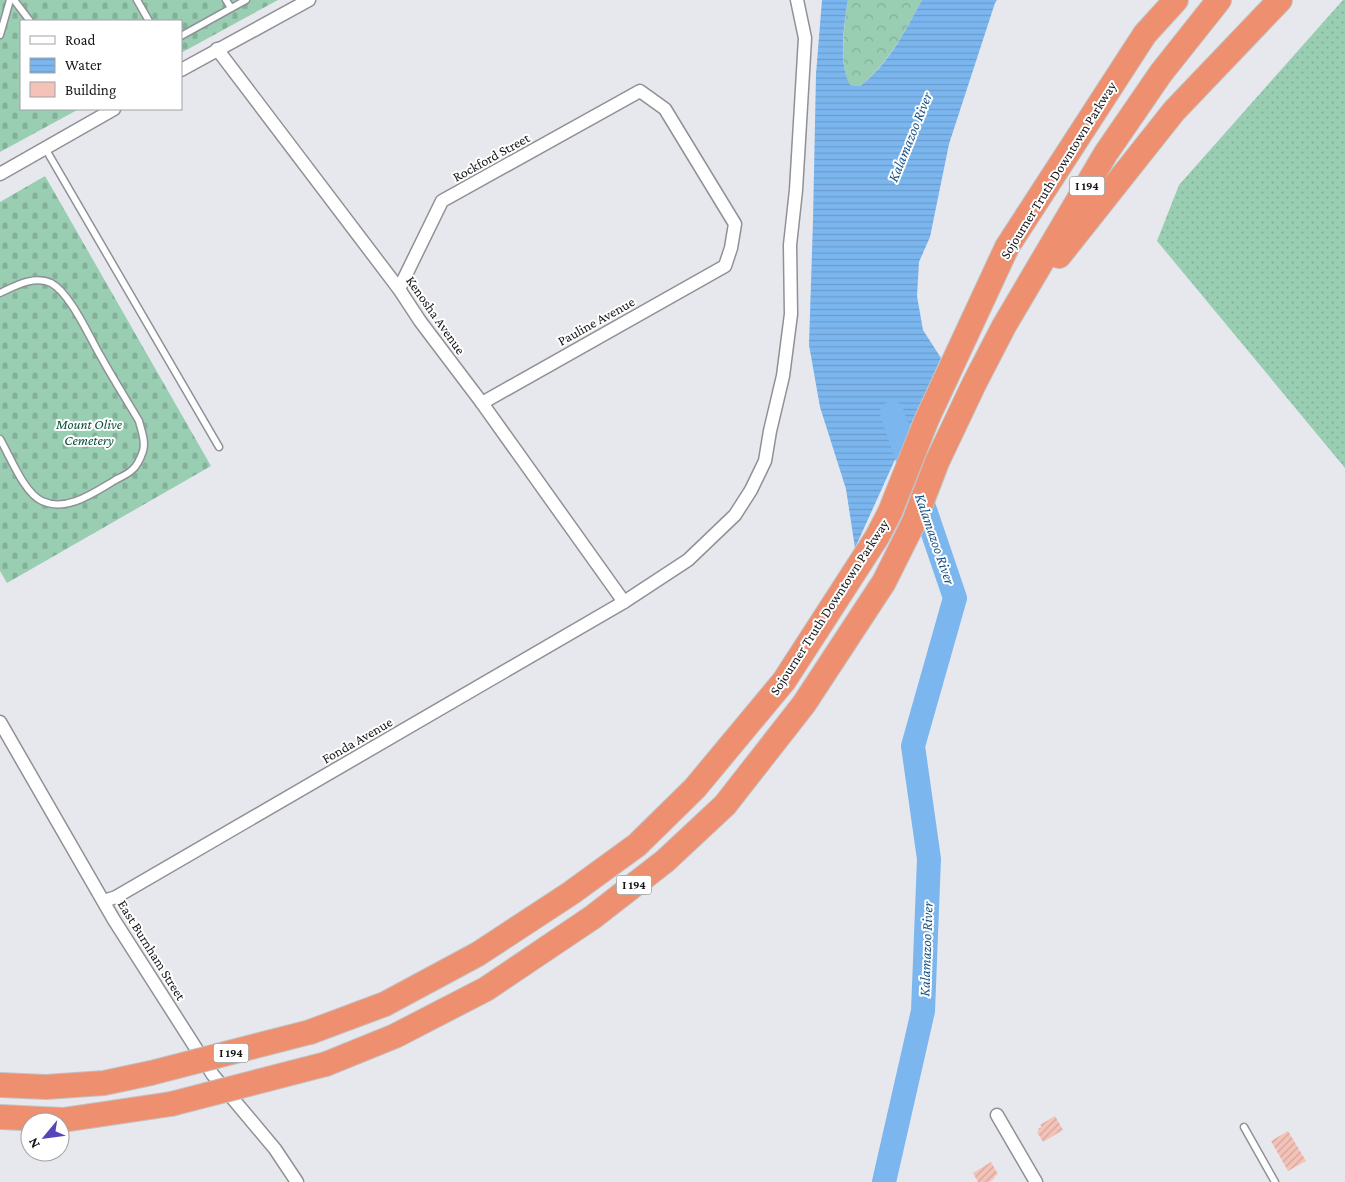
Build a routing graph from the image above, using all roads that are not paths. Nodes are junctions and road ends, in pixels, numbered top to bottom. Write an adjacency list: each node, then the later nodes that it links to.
1 (10, 0): 12 (lane)
2 (14, 0): 13 (lane)
3 (137, 0): 14 (lane)
4 (226, 0): 11 (lane)
5 (246, 0): 11 (lane)
6 (309, 0): 17 (street)
7 (797, 0): 29 (street, Fonda Avenue)
8 (1176, 0): 34 (highway, Sojourner Truth Downtown Parkway / I 194, bridge)
9 (1218, 0): 25 (highway, Sojourner Truth Downtown Parkway / I 194)
10 (1280, 0): 25 (highway)
11 (231, 8): 16 (lane)
12 (2, 19): 15 (lane)
13 (29, 20)
14 (148, 20)
15 (0, 35)
16 (182, 35)
17 (217, 49): 18 (street); 23 (street, Kenosha Avenue)
18 (182, 69)
19 (640, 91): 23 (street, Rockford Street); 26 (street, Pauline Avenue)
20 (112, 110): 21 (street)
21 (45, 148): 22 (street); 28 (lane)
22 (0, 174)
23 (399, 289): 26 (street, Kenosha Avenue)
24 (0, 293): 27 (lane)
25 (1004, 326): 38 (highway, Sojourner Truth Downtown Parkway / I 194, bridge)
26 (482, 404): 29 (street, Kenosha Avenue)
27 (0, 439)
28 (219, 447)
29 (624, 602): 31 (street, Fonda Avenue)
30 (0, 722): 31 (street, East Burnham Street)
31 (104, 901): 42 (street, East Burnham Street)
32 (0, 1076): 34 (highway)
33 (0, 1085): 34 (highway, Sojourner Truth Downtown Parkway / I 194)
34 (43, 1087)
35 (998, 1115): 43 (street)
36 (0, 1117): 37 (highway, Sojourner Truth Downtown Parkway / I 194)
37 (20, 1118)
38 (70, 1119)
39 (1244, 1127): 44 (lane)
40 (20, 1130): 41 (highway)
41 (0, 1135)
42 (297, 1182)
43 (1036, 1182)
44 (1275, 1182)

